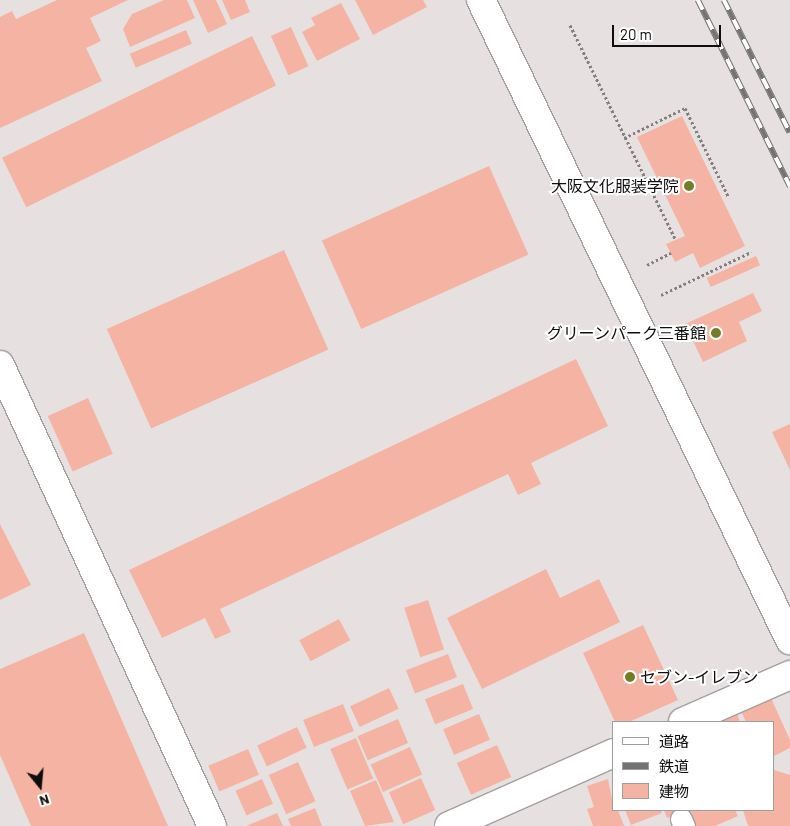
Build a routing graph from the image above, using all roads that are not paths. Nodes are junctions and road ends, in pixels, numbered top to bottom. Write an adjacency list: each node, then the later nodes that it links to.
1 (481, 0): 3 (street)
2 (0, 365): 7 (street)
3 (790, 640)
4 (790, 675): 5 (street)
5 (685, 721)
6 (612, 754): 8 (street)
7 (212, 826)
8 (449, 826)

